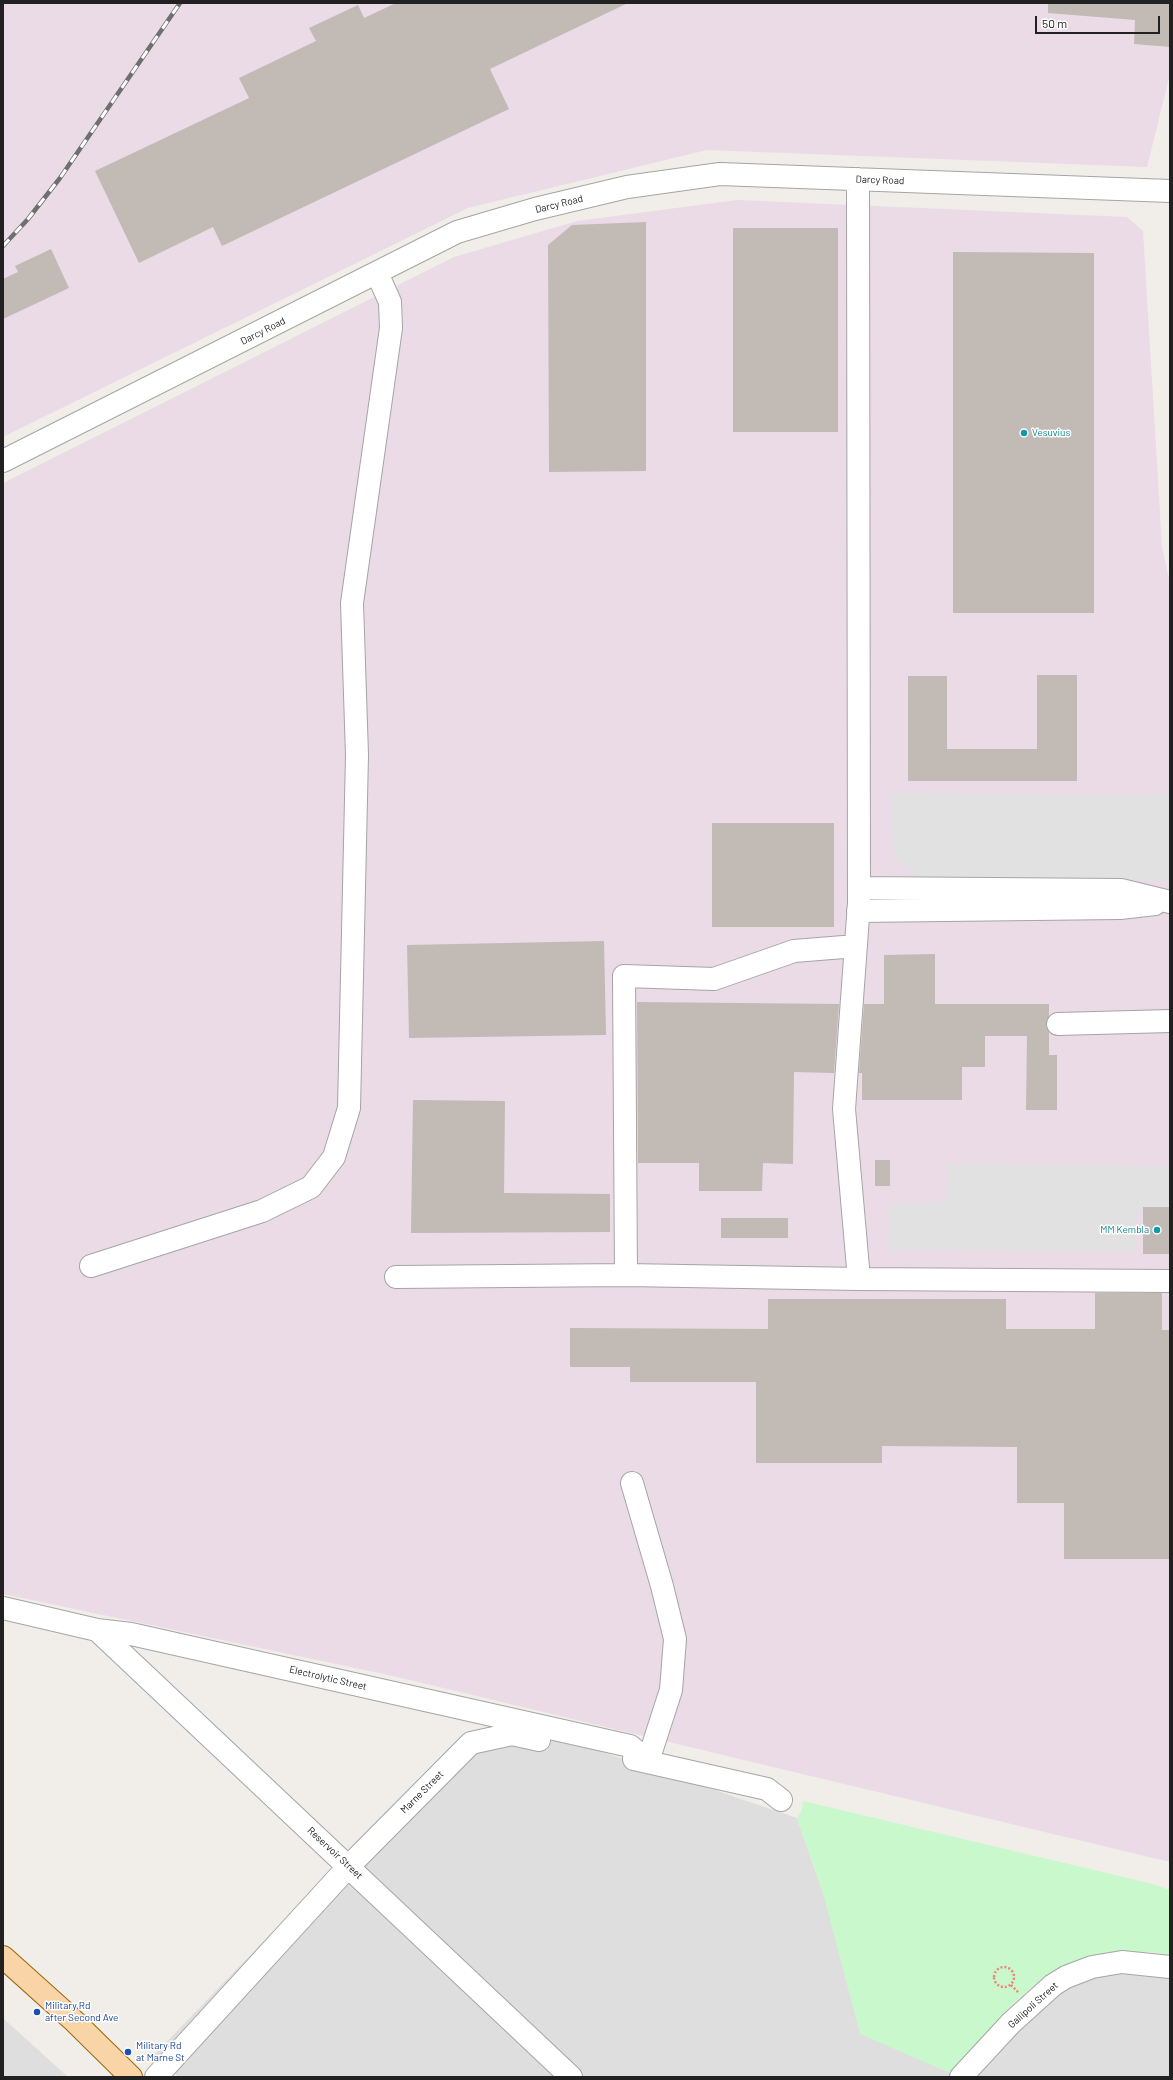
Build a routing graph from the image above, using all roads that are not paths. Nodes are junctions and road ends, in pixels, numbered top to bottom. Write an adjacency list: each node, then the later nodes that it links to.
1 (858, 179): 2 (street, Darcy Road); 3 (street, Darcy Road); 5 (street)
2 (1170, 190)
3 (377, 273): 4 (street, Darcy Road); 11 (street)
4 (3, 462)
5 (859, 888): 6 (street); 7 (street)
6 (1170, 902): 7 (street)
7 (858, 911): 8 (street)
8 (856, 946): 12 (street); 14 (street)
9 (1170, 1021): 10 (street)
10 (1058, 1024)
11 (91, 1266)
12 (626, 1275): 13 (street); 14 (street)
13 (396, 1277)
14 (859, 1279): 15 (street)
15 (1170, 1281)
16 (632, 1482): 19 (street)
17 (3, 1608): 18 (street, Electrolytic Street)
18 (97, 1630): 19 (street, Electrolytic Street); 21 (street, Reservoir Street)
19 (648, 1762): 20 (street, Marne Street); 21 (street, Marne Street)
20 (781, 1800)
21 (349, 1866): 25 (street, Marne Street); 26 (street, Reservoir Street)
22 (5, 1962): 24 (main road)
23 (1170, 1967): 27 (street, Gallipoli Street)
24 (131, 2077)
25 (156, 2077)
26 (571, 2077)
27 (961, 2077)

